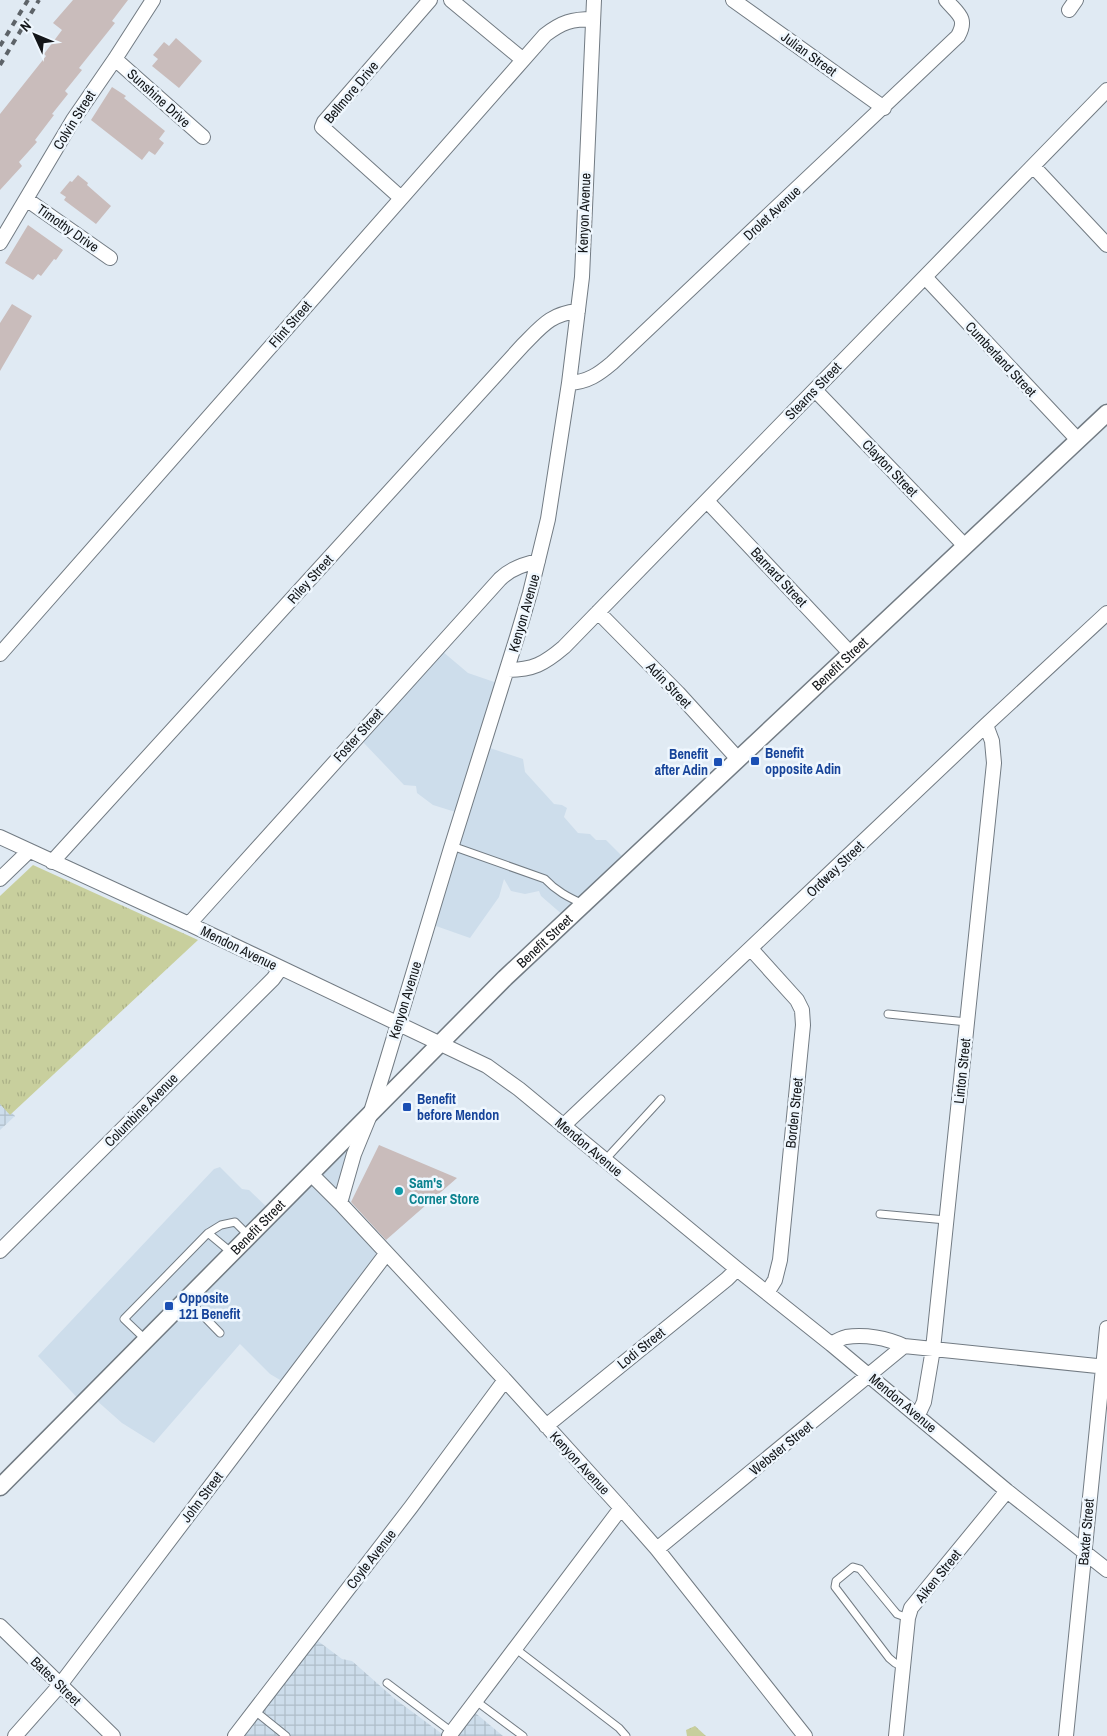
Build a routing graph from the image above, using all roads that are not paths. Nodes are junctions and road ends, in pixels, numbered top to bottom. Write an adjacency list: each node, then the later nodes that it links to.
1 (153, 0): 8 (street, Colvin Street)
2 (430, 0): 14 (street, Bellmore Drive)
3 (451, 0): 9 (street)
4 (594, 0): 7 (street, Kenyon Avenue)
5 (733, 0): 11 (street, Julian Street)
6 (946, 0): 11 (street, Drolet Avenue)
7 (593, 19): 9 (street, Flint Street); 20 (street, Kenyon Avenue)
8 (115, 59): 12 (street, Sunshine Drive); 15 (street, Colvin Street)
9 (522, 59): 14 (street, Flint Street)
10 (1107, 90): 13 (street, Stearns Street)
11 (884, 108): 21 (street, Drolet Avenue)
12 (203, 137)
13 (1033, 166): 17 (street); 19 (street, Stearns Street)
14 (401, 198): 30 (street, Flint Street)
15 (26, 199): 16 (street, Colvin Street); 18 (street, Timothy Drive)
16 (0, 244)
17 (1107, 245)
18 (110, 258)
19 (925, 277): 22 (street, Stearns Street); 24 (street, Cumberland Street)
20 (578, 312): 21 (street, Kenyon Avenue); 38 (street, Riley Street)
21 (570, 383): 27 (street, Kenyon Avenue)
22 (815, 390): 25 (street, Stearns Street); 26 (street, Clayton Street)
23 (1107, 413): 24 (street, Benefit Street)
24 (1078, 440): 26 (street, Benefit Street)
25 (707, 500): 28 (street, Stearns Street); 31 (street, Barnard Street)
26 (965, 546): 31 (street, Benefit Street)
27 (538, 561): 32 (street, Kenyon Avenue); 41 (street, Foster Street)
28 (598, 612): 32 (street, Stearns Street); 34 (street, Adin Street)
29 (1107, 613): 33 (street, Ordway Street)
30 (0, 654)
31 (851, 654): 34 (street, Benefit Street)
32 (507, 670): 36 (street, Kenyon Avenue)
33 (986, 725): 42 (street, Ordway Street); 45 (street, Linton Street)
34 (738, 760): 40 (street, Benefit Street)
35 (0, 837): 37 (street, Mendon Avenue)
36 (452, 846): 40 (lane); 46 (street, Kenyon Avenue)
37 (29, 851): 38 (street, Mendon Avenue); 39 (street)
38 (52, 862): 41 (street, Mendon Avenue)
39 (0, 879)
40 (584, 904): 47 (street, Benefit Street)
41 (189, 924): 43 (street, Mendon Avenue)
42 (751, 949): 50 (street, Ordway Street); 62 (street, Borden Street)
43 (281, 968): 46 (street, Mendon Avenue); 58 (street, Columbine Avenue)
44 (888, 1014): 45 (lane)
45 (967, 1022): 55 (street, Linton Street)
46 (398, 1024): 47 (street, Mendon Avenue); 49 (street, Kenyon Avenue)
47 (440, 1042): 49 (street, Benefit Street); 50 (street, Mendon Avenue)
48 (661, 1100): 51 (lane)
49 (370, 1114): 52 (street, Benefit Street); 53 (street, Kenyon Avenue)
50 (563, 1126): 51 (street, Mendon Avenue)
51 (605, 1160): 61 (street, Mendon Avenue)
52 (310, 1174): 53 (street, Kenyon Avenue); 57 (street, Benefit Street)
53 (340, 1203): 60 (street, Kenyon Avenue)
54 (880, 1214): 55 (lane)
55 (946, 1220): 69 (street, Linton Street)
56 (208, 1233): 57 (lane); 59 (lane); 66 (lane)
57 (249, 1236): 59 (street, Benefit Street)
58 (0, 1250)
59 (232, 1253): 63 (street, Benefit Street)
60 (386, 1254): 72 (street, Kenyon Avenue); 86 (street, John Street)
61 (737, 1269): 62 (street, Mendon Avenue); 74 (street, Lodi Street)
62 (767, 1293): 67 (street, Mendon Avenue)
63 (186, 1299): 65 (lane); 66 (street, Benefit Street)
64 (1107, 1328): 70 (street, Baxter Street)
65 (220, 1333)
66 (146, 1340): 75 (street, Benefit Street)
67 (831, 1344): 68 (street); 71 (street, Mendon Avenue)
68 (904, 1346): 69 (street); 71 (street, Webster Street)
69 (932, 1349): 70 (street); 73 (street, Linton Street)
70 (1105, 1367): 79 (street, Baxter Street)
71 (869, 1375): 73 (street, Mendon Avenue); 78 (street, Webster Street)
72 (505, 1380): 74 (street, Kenyon Avenue); 88 (street, Coyle Avenue)
73 (918, 1415): 76 (street, Mendon Avenue)
74 (546, 1426): 77 (street, Kenyon Avenue)
75 (0, 1487)
76 (1007, 1491): 79 (street, Mendon Avenue); 81 (street, Aiken Street)
77 (621, 1508): 78 (street, Kenyon Avenue); 83 (street)
78 (657, 1549): 96 (street, Kenyon Avenue)
79 (1084, 1553): 80 (street, Mendon Avenue); 98 (street, Baxter Street)
80 (1107, 1570)
81 (908, 1618): 84 (street, Aiken Street); 84 (lane)
82 (0, 1626): 86 (street, Bates Street)
83 (516, 1649): 87 (street); 95 (lane)
84 (903, 1667): 97 (street, Aiken Street)
85 (387, 1683): 89 (lane)
86 (60, 1685): 90 (street, John Street); 91 (street, Bates Street)
87 (476, 1701): 89 (street); 94 (lane)
88 (255, 1711): 92 (street, Coyle Avenue); 93 (lane)
89 (451, 1734)
90 (15, 1736)
91 (113, 1736)
92 (235, 1736)
93 (286, 1736)
94 (523, 1736)
95 (626, 1736)
96 (805, 1736)
97 (896, 1736)
98 (1066, 1736)

